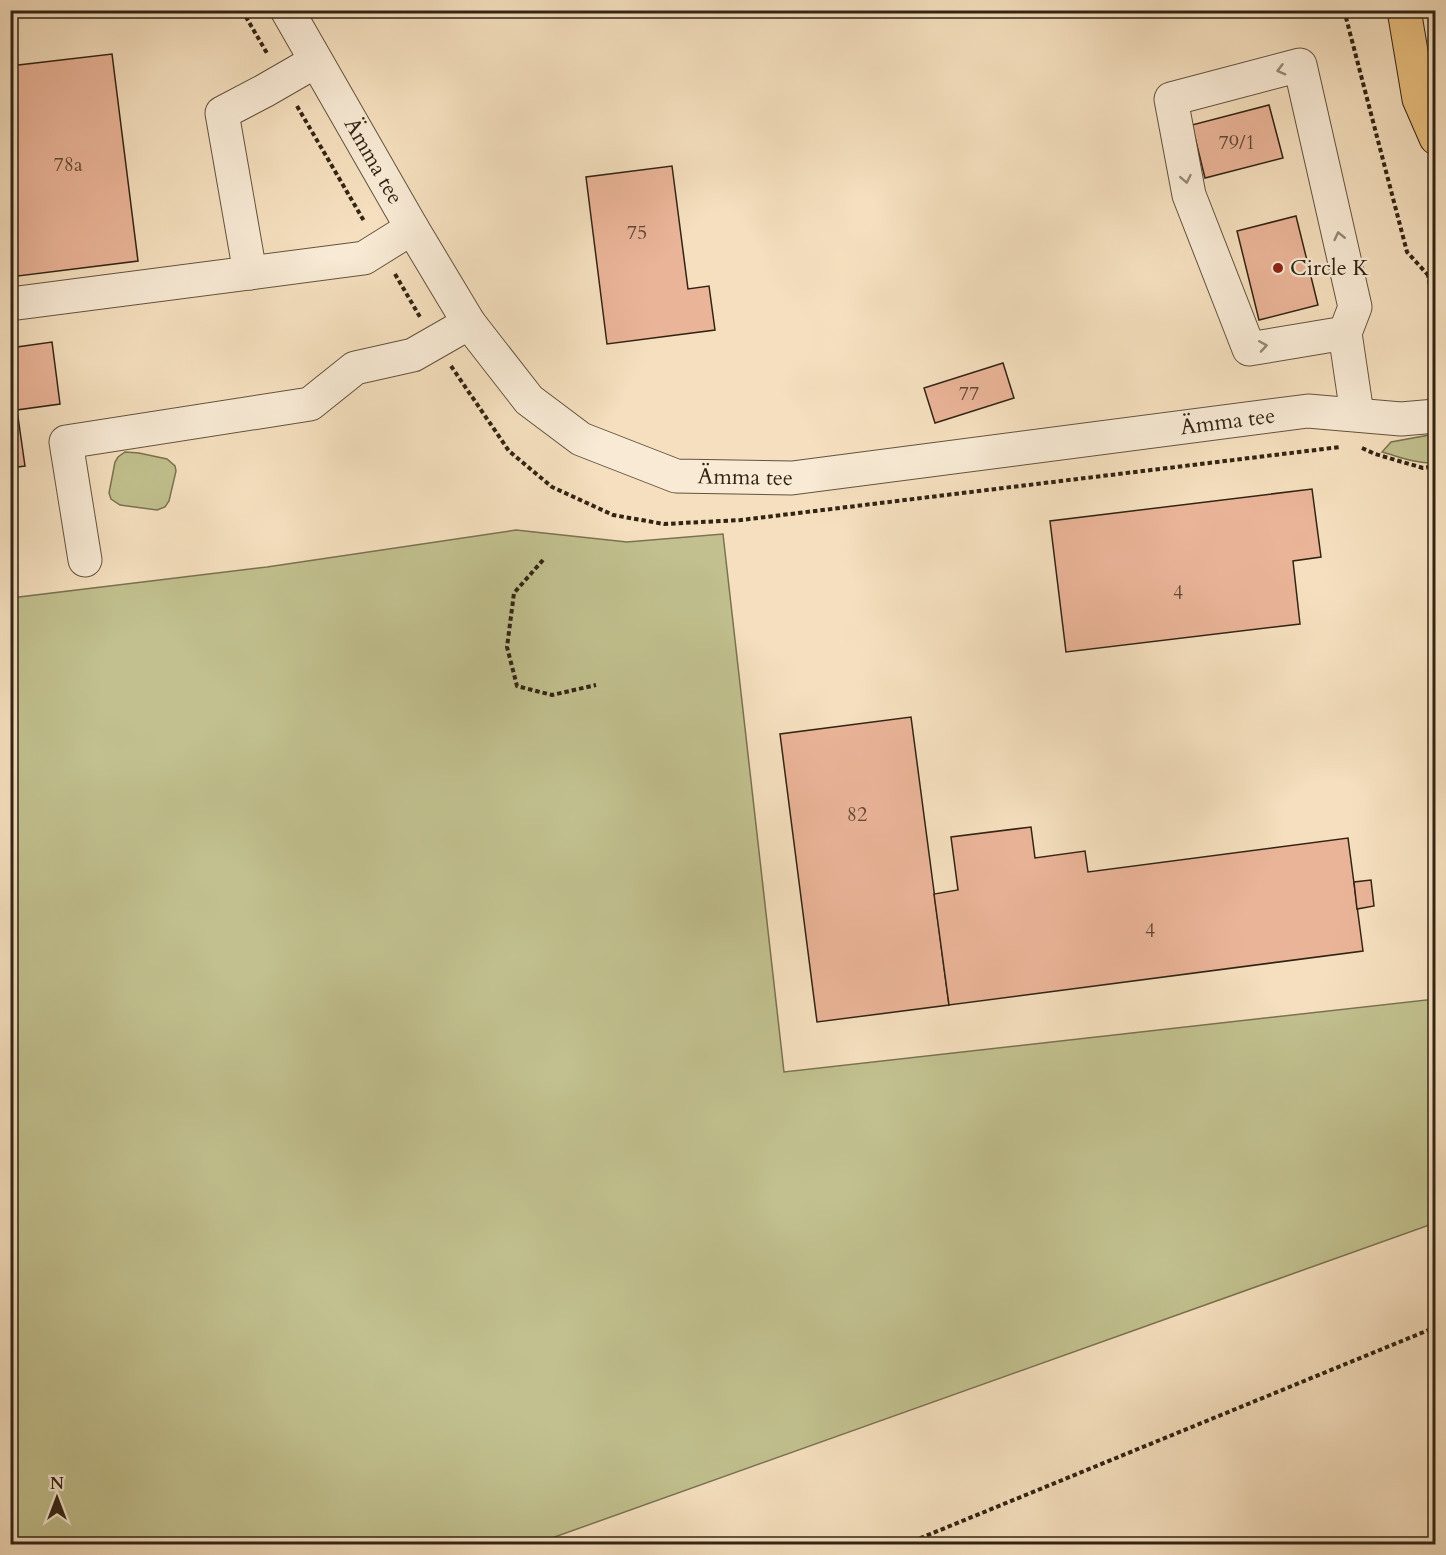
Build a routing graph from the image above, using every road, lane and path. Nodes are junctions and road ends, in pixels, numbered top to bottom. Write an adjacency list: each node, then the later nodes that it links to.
1 (242, 10): 7 (path)
2 (287, 10): 5 (street, Ämma tee)
3 (1344, 10): 13 (path)
4 (1405, 10): 6 (main road); 8 (main road)
5 (316, 61): 7 (street); 9 (street, Ämma tee)
6 (1436, 78)
7 (282, 81): 10 (path); 12 (street)
8 (1436, 138)
9 (412, 228): 10 (street); 16 (street, Ämma tee)
10 (380, 249): 12 (street); 18 (path)
11 (1436, 270): 13 (path)
12 (250, 273): 14 (street)
13 (1428, 275): 15 (path)
14 (10, 304)
15 (1436, 316)
16 (469, 323): 18 (street); 20 (street, Ämma tee)
17 (1346, 333): 17 (street, one-way to 17); 20 (street)
18 (436, 343): 21 (path); 23 (street)
19 (1436, 416): 20 (street, Ämma tee)
20 (1357, 430): 22 (path)
21 (1345, 446)
22 (1436, 466)
23 (85, 560)
24 (543, 560): 25 (path)
25 (596, 685)
26 (1436, 1327): 27 (path)
27 (906, 1545)

